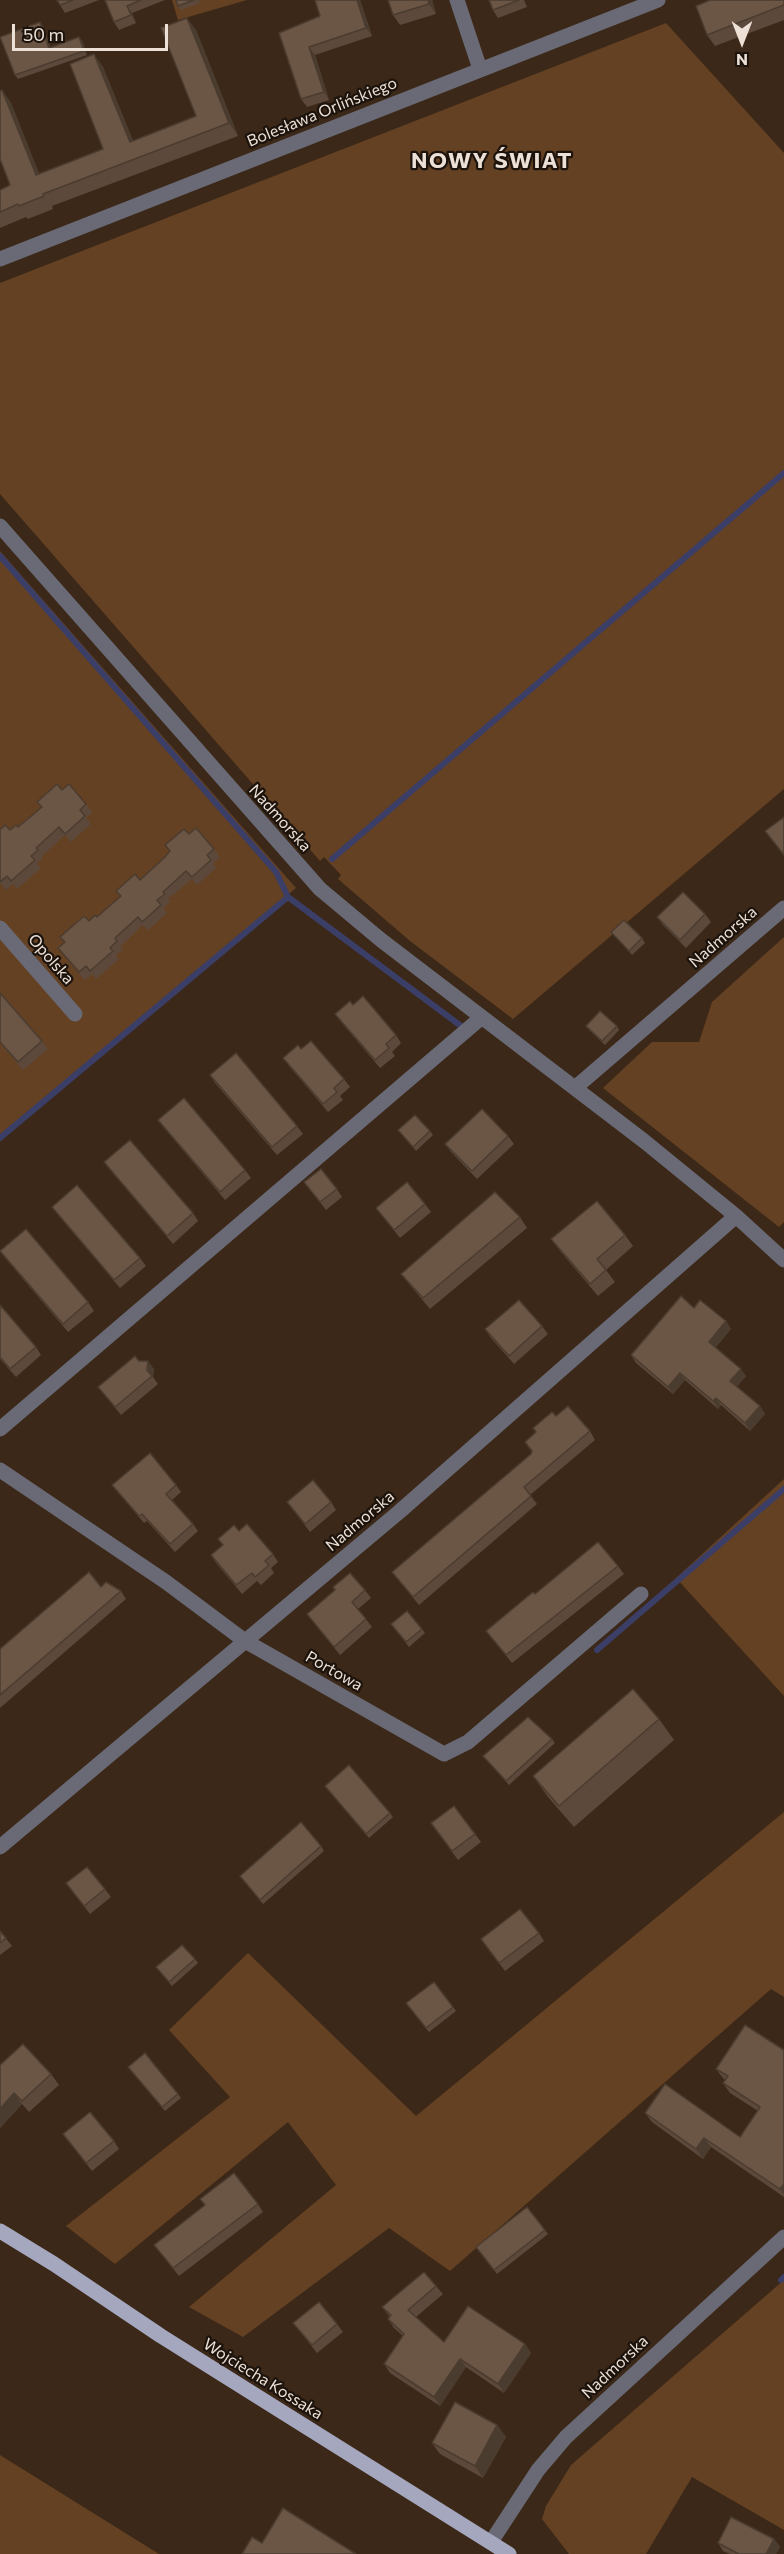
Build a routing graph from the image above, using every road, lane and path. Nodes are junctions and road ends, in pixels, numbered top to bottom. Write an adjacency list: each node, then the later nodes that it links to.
1 (457, 0): 3 (street)
2 (658, 0): 3 (street, Bolesława Orlińskiego)
3 (480, 69): 4 (street, Bolesława Orlińskiego)
4 (0, 259)
5 (0, 526): 9 (street, Nadmorska)
6 (784, 908): 10 (street, Nadmorska)
7 (0, 928): 8 (street, Opolska)
8 (75, 1014)
9 (482, 1017): 10 (street, Nadmorska); 13 (street)
10 (576, 1088): 11 (street, Nadmorska)
11 (736, 1216): 12 (street, Nadmorska); 16 (street, Nadmorska)
12 (784, 1260)
13 (0, 1429)
14 (0, 1470): 16 (street, Portowa)
15 (641, 1594): 16 (street, Portowa)
16 (245, 1641): 17 (street, Nadmorska)
17 (0, 1846)
18 (0, 2230): 20 (main road, Wojciecha Kossaka)
19 (784, 2237): 20 (street, Nadmorska)
20 (491, 2542): 21 (main road, Wojciecha Kossaka)
21 (509, 2554)

